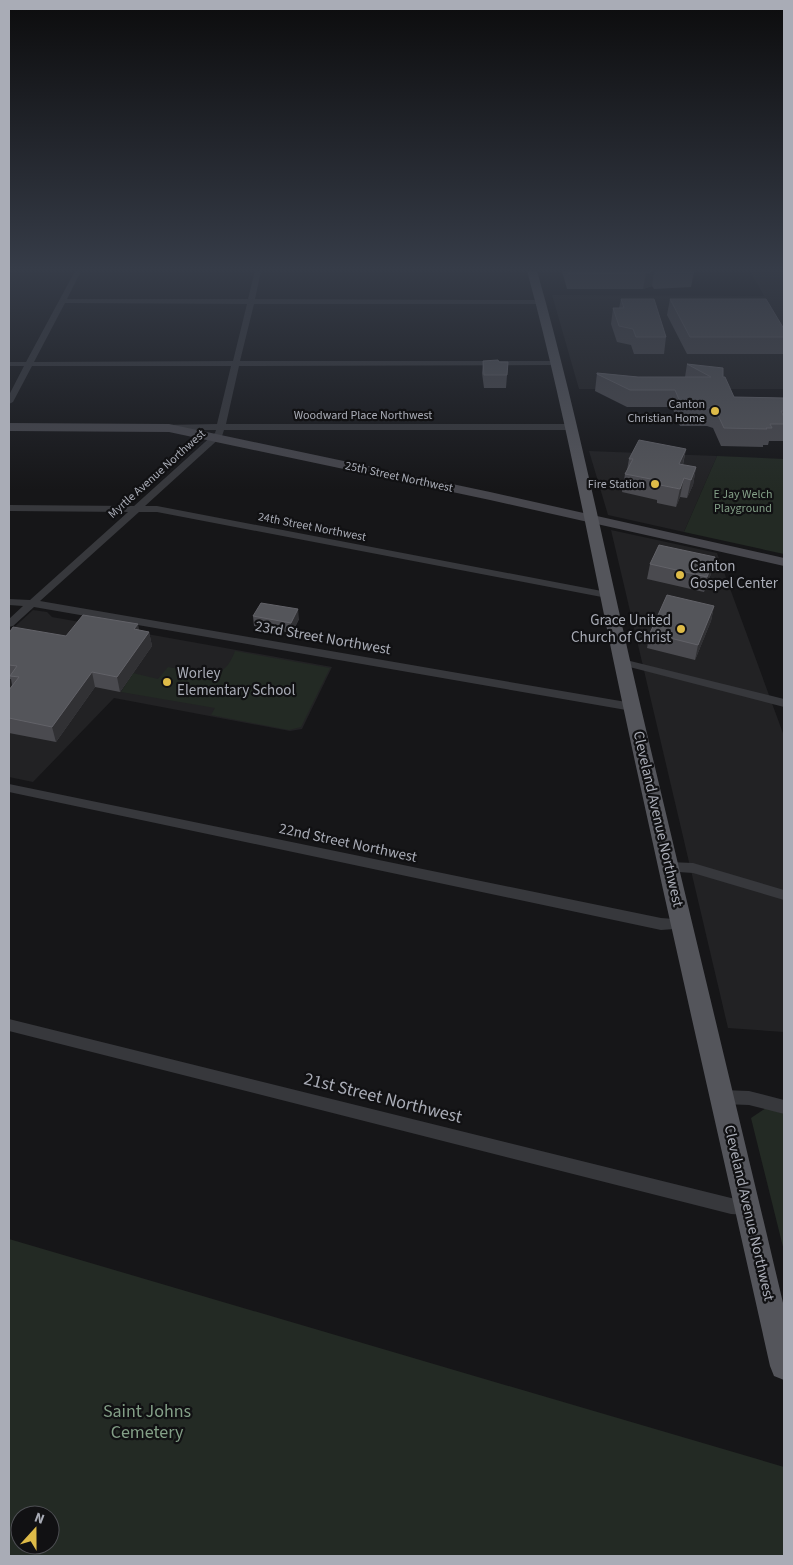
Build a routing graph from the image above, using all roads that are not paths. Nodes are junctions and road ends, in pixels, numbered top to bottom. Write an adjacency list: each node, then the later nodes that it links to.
1 (40, 344): 6 (street)
2 (241, 344): 7 (street, Myrtle Avenue Northwest)
3 (551, 344): 4 (main road, Cleveland Avenue Northwest)
4 (556, 363): 7 (street); 12 (main road, Cleveland Avenue Northwest)
5 (9, 364): 6 (street)
6 (30, 364): 7 (street); 8 (street)
7 (237, 364): 9 (street, Myrtle Avenue Northwest)
8 (9, 402)
9 (222, 426): 11 (street, Woodward Place Northwest); 12 (street, Woodward Place Northwest); 13 (street, Myrtle Avenue Northwest)
10 (9, 427): 11 (street, 25th Street Northwest)
11 (157, 427): 13 (street, 25th Street Northwest)
12 (570, 427): 16 (main road, Cleveland Avenue Northwest)
13 (215, 438): 15 (street, Myrtle Avenue Northwest); 16 (street, 25th Street Northwest)
14 (9, 508): 15 (street, 24th Street Northwest)
15 (139, 508): 18 (street, 24th Street Northwest); 20 (street, Myrtle Avenue Northwest)
16 (592, 518): 17 (street, 25th Street Northwest); 18 (main road, Cleveland Avenue Northwest)
17 (784, 562)
18 (608, 595): 22 (main road, Cleveland Avenue Northwest)
19 (9, 602): 20 (street, 23rd Street Northwest)
20 (31, 603): 21 (street, Myrtle Avenue Northwest); 24 (street, 23rd Street Northwest)
21 (9, 624)
22 (622, 662): 23 (street); 24 (main road, Cleveland Avenue Northwest)
23 (784, 703)
24 (632, 707): 26 (main road, Cleveland Avenue Northwest)
25 (9, 788): 28 (street, 22nd Street Northwest)
26 (669, 867): 27 (street); 28 (main road, Cleveland Avenue Northwest)
27 (784, 895)
28 (682, 924): 30 (main road, Cleveland Avenue Northwest)
29 (9, 1024): 32 (street, 21st Street Northwest)
30 (722, 1097): 31 (street); 32 (main road, Cleveland Avenue Northwest)
31 (784, 1107)
32 (747, 1207): 33 (main road, Cleveland Avenue Northwest)
33 (784, 1366)

